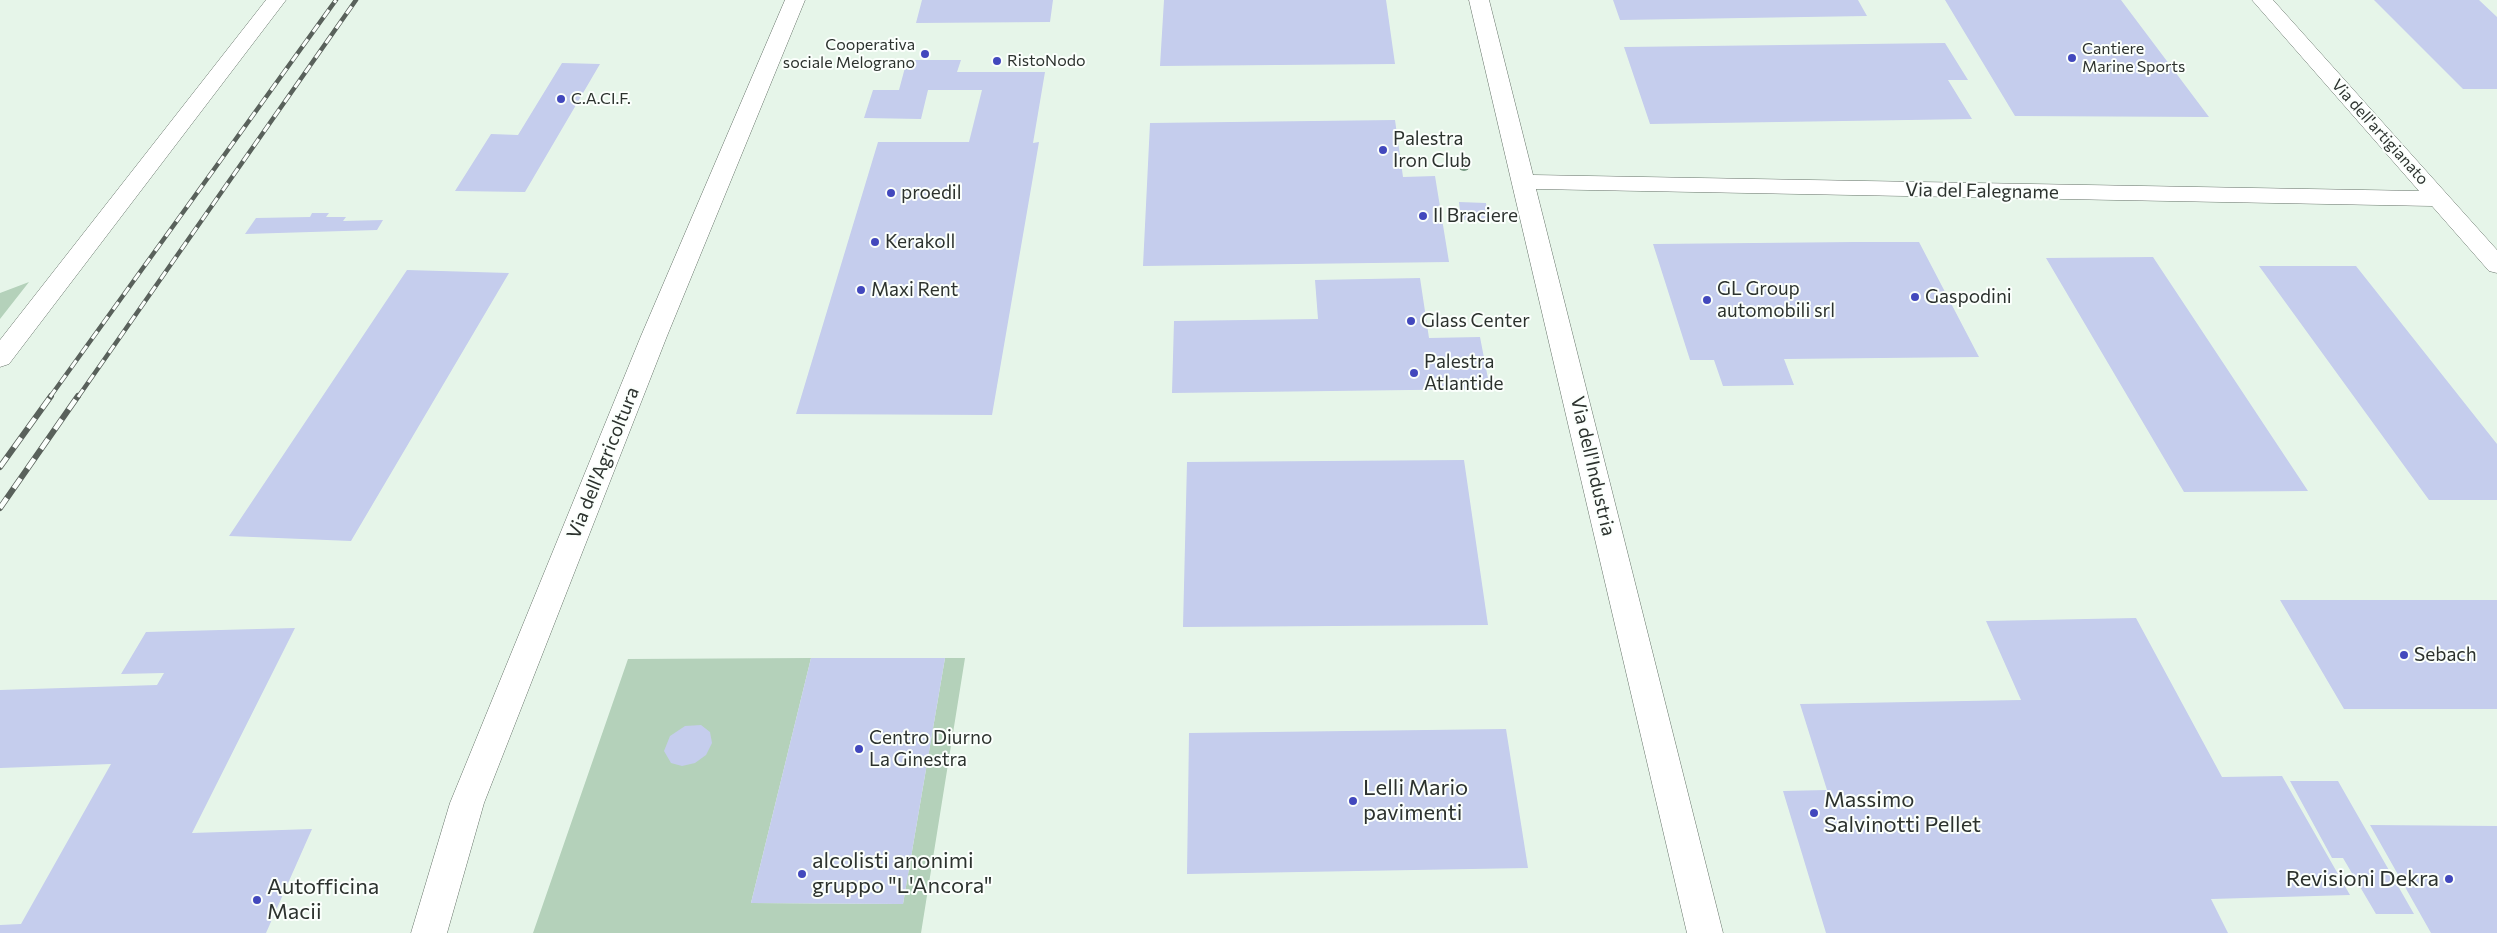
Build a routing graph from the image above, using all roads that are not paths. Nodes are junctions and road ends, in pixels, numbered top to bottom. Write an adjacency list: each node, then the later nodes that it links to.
1 (276, 0): 8 (street)
2 (795, 0): 9 (street, Via dell'Agricoltura)
3 (1480, 0): 5 (street, Via dell'Industria)
4 (2262, 0): 6 (street, Via dell'artigianato)
5 (1525, 182): 6 (street, Via del Falegname); 10 (street, Via dell'Industria)
6 (2439, 199): 7 (street, Via dell'artigianato)
7 (2497, 265)
8 (0, 358)
9 (429, 933)
10 (1705, 933)

